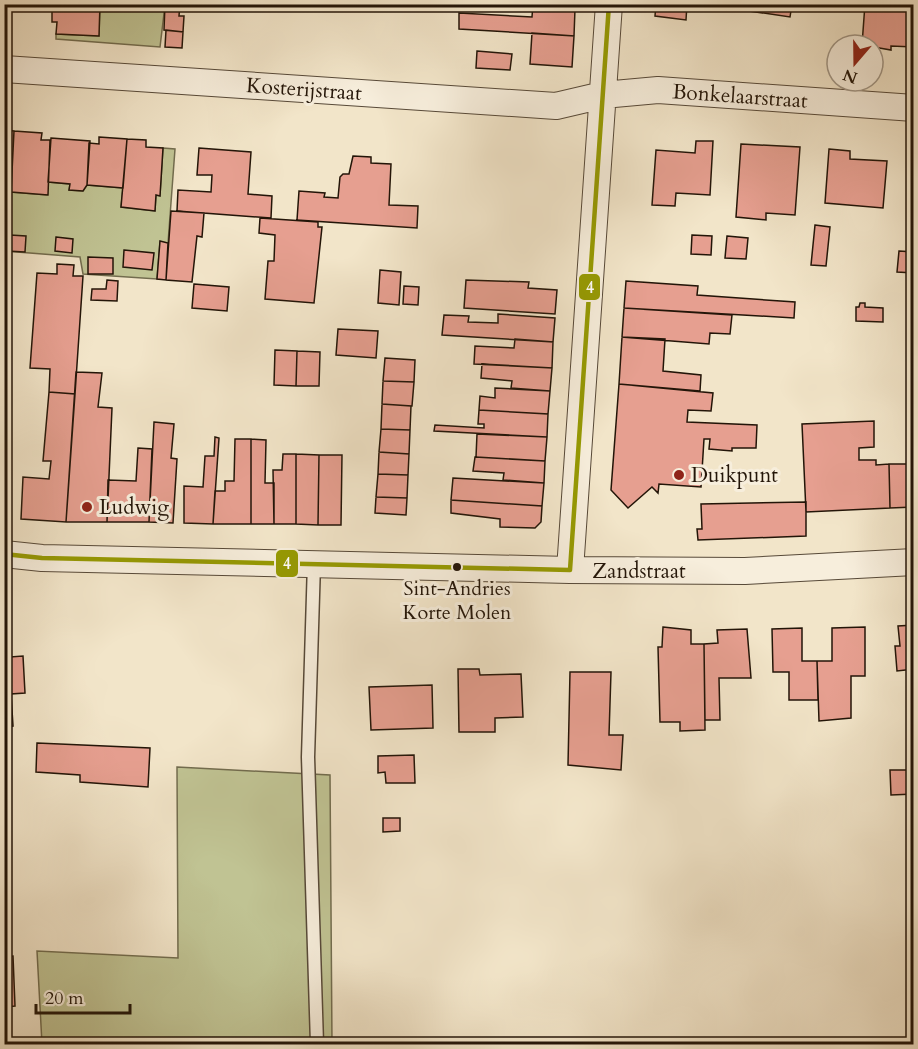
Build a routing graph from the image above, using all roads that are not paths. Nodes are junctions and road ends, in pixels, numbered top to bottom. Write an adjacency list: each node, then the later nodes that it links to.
1 (609, 4): 3 (street)
2 (4, 69): 3 (street, Kosterijstraat)
3 (603, 95): 4 (street, Bonkelaarstraat); 8 (street)
4 (914, 108)
5 (4, 554): 7 (street, Zandstraat)
6 (914, 562): 8 (street, Zandstraat)
7 (314, 563): 8 (street, Zandstraat); 9 (lane)
8 (570, 570)
9 (317, 1044)

